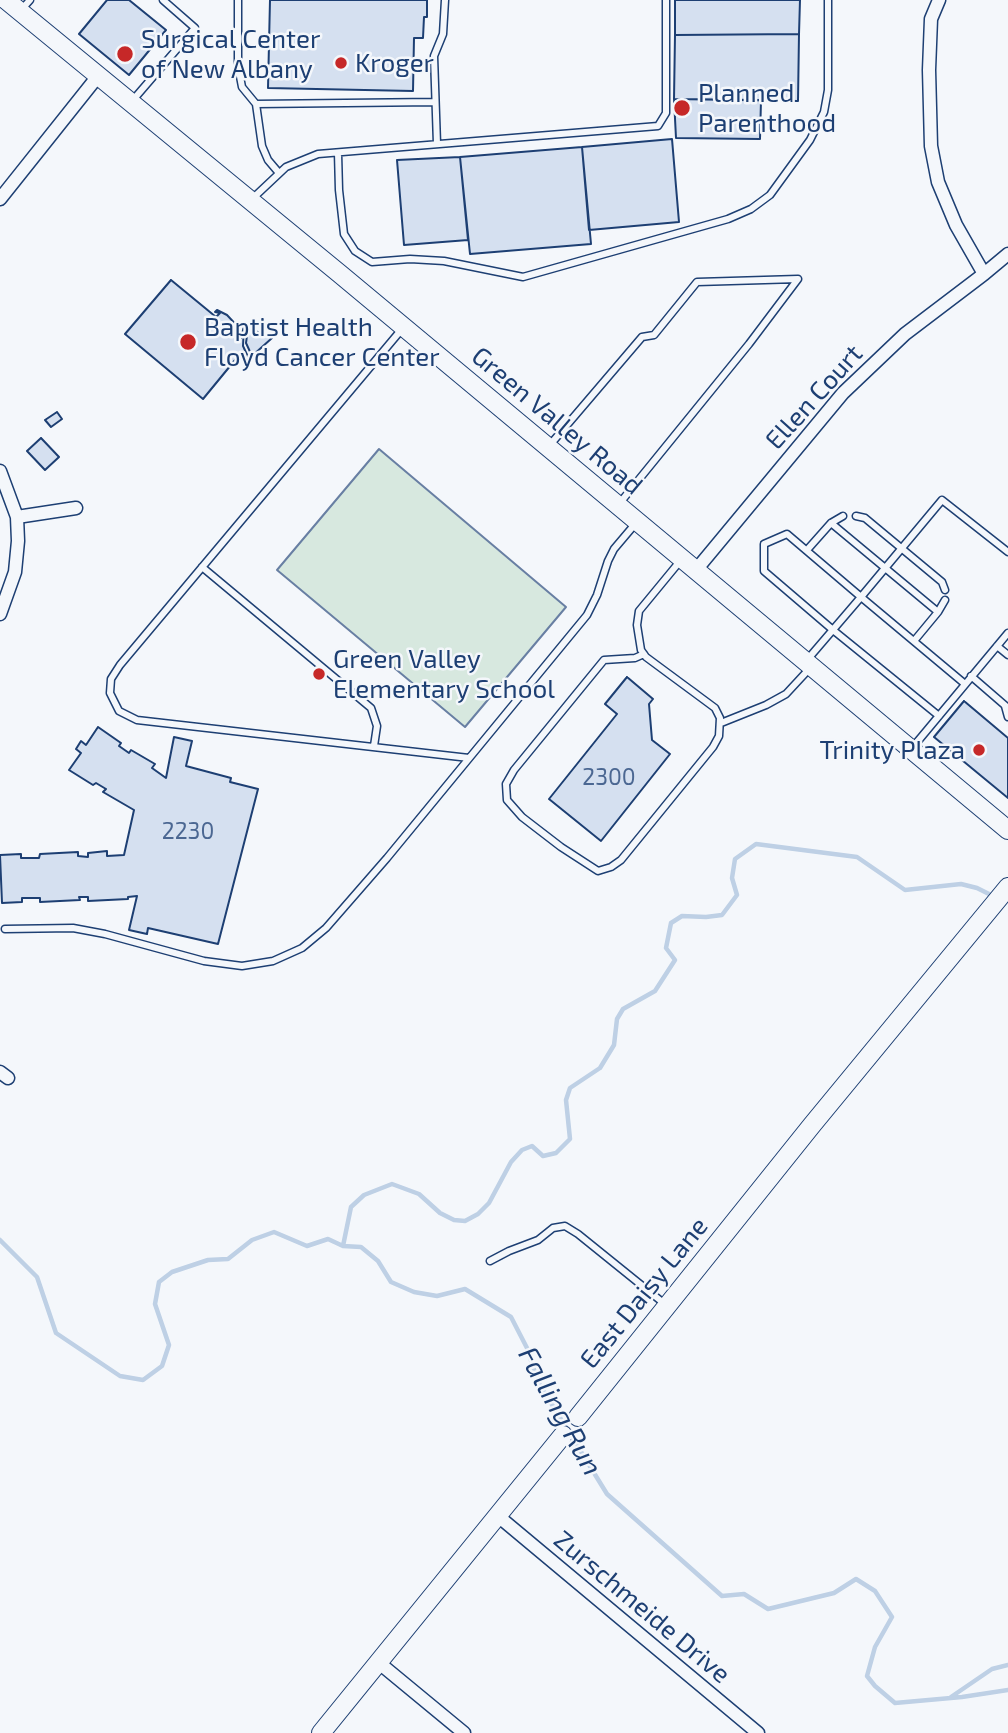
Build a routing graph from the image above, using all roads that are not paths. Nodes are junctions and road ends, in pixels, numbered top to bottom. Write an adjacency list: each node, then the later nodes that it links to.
1 (163, 0): 10 (lane)
2 (238, 0): 11 (lane)
3 (445, 0): 9 (lane)
4 (666, 0): 12 (lane)
5 (828, 0): 13 (lane)
6 (940, 0): 18 (street)
7 (18, 4): 8 (street, Green Valley Road)
8 (98, 76): 10 (street, Green Valley Road); 15 (street)
9 (435, 102): 11 (lane); 12 (lane)
10 (131, 103): 16 (street, Green Valley Road)
11 (256, 104): 14 (lane)
12 (437, 145): 13 (lane)
13 (338, 153): 14 (lane)
14 (279, 173): 16 (lane)
15 (0, 199)
16 (250, 201): 19 (street, Green Valley Road)
17 (1008, 254): 18 (street, Ellen Court)
18 (984, 274): 32 (street, Ellen Court)
19 (403, 327): 20 (street, Green Valley Road); 33 (lane)
20 (548, 447): 22 (street, Green Valley Road); 22 (lane)
21 (0, 471): 26 (street)
22 (617, 505): 27 (street, Green Valley Road)
23 (76, 508): 26 (street)
24 (843, 516): 28 (lane)
25 (856, 516): 30 (lane)
26 (17, 517): 39 (street)
27 (637, 522): 32 (street, Green Valley Road); 55 (lane)
28 (831, 523): 29 (lane); 34 (lane)
29 (807, 550): 36 (lane); 40 (lane)
30 (901, 550): 31 (lane); 34 (lane); 35 (lane)
31 (1008, 552)
32 (690, 564): 44 (lane); 46 (street, Green Valley Road)
33 (202, 567): 53 (lane); 53 (lane)
34 (887, 568): 36 (lane); 38 (lane)
35 (945, 590)
36 (861, 597): 40 (lane); 42 (lane)
37 (945, 600): 38 (lane)
38 (937, 612): 42 (lane)
39 (0, 614)
40 (833, 630): 46 (lane); 50 (lane)
41 (1008, 633): 43 (lane)
42 (914, 641): 48 (lane)
43 (997, 646): 45 (lane); 47 (lane)
44 (644, 654): 52 (lane); 52 (lane)
45 (1008, 655)
46 (809, 664): 52 (lane); 54 (street, Green Valley Road)
47 (971, 676): 48 (lane); 49 (lane)
48 (965, 684): 50 (lane)
49 (1007, 707): 51 (lane)
50 (939, 716): 54 (lane)
51 (1008, 717)
52 (721, 723)
53 (374, 746): 55 (lane)
54 (912, 748): 56 (street, Green Valley Road)
55 (469, 758): 58 (lane)
56 (1008, 830)
57 (1008, 887): 60 (street, East Daisy Lane)
58 (5, 929)
59 (490, 1261): 60 (lane)
60 (668, 1307): 61 (street, East Daisy Lane)
61 (578, 1416): 62 (street, East Daisy Lane)
62 (563, 1435): 63 (street, East Daisy Lane)
63 (498, 1516): 64 (street, East Daisy Lane); 67 (street, Zurschmeide Drive)
64 (378, 1662): 65 (street, East Daisy Lane); 66 (street)
65 (321, 1733)
66 (464, 1733)
67 (758, 1733)

